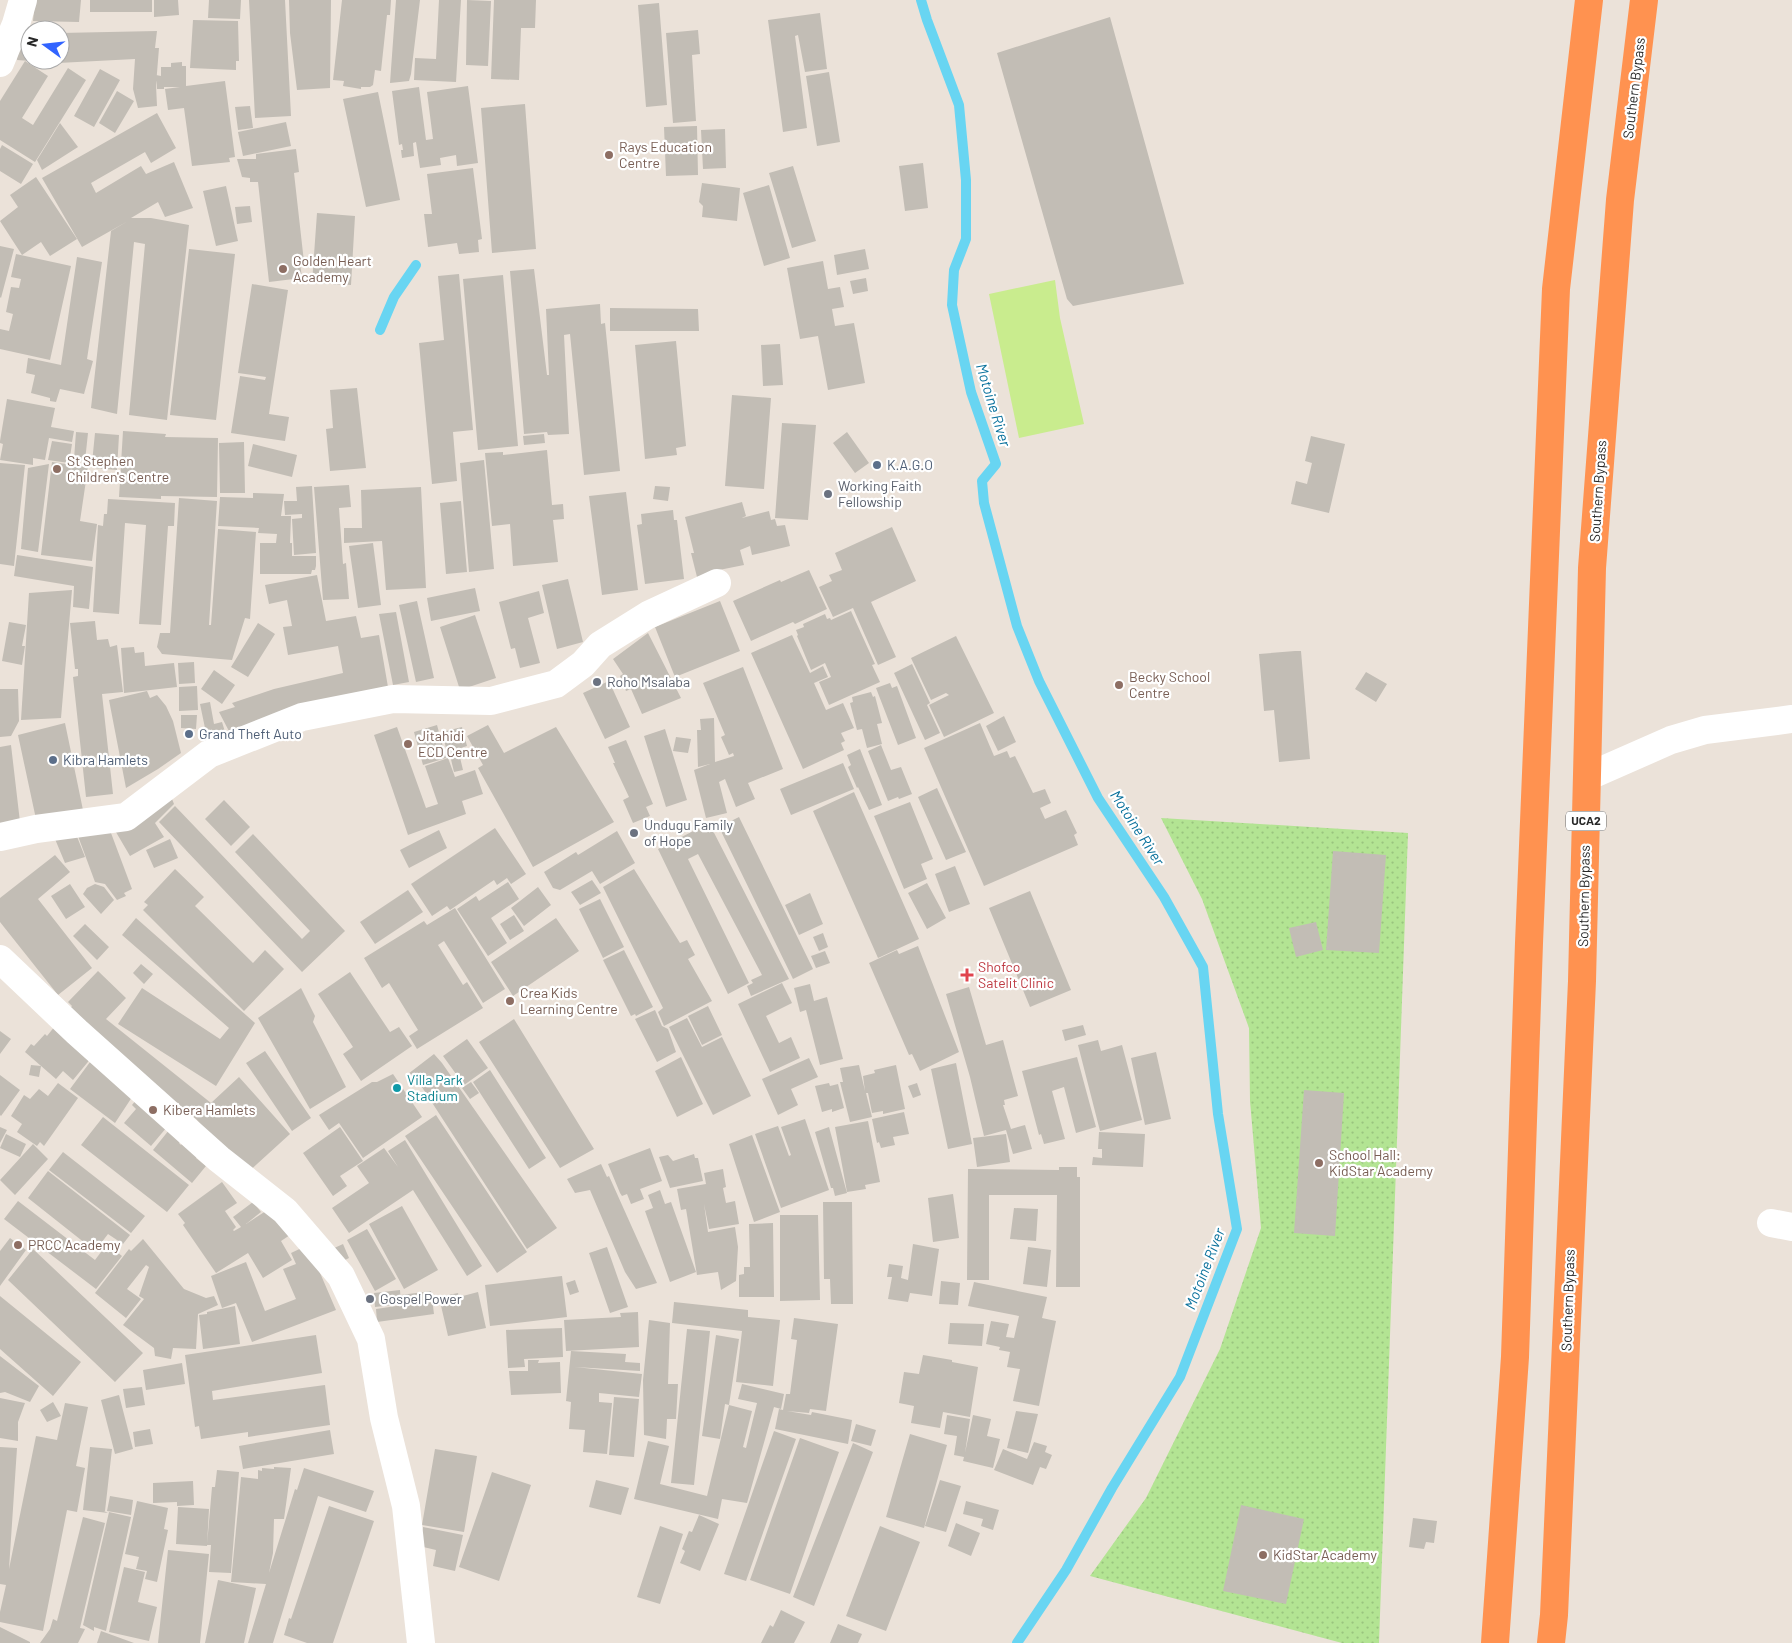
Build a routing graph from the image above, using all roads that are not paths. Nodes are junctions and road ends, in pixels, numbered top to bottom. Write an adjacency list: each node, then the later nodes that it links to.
1 (23, 0): 4 (street)
2 (1589, 0): 11 (highway)
3 (1644, 0): 7 (highway, Southern Bypass / UCA2)
4 (0, 63)
5 (717, 583): 8 (street)
6 (1792, 719): 7 (street)
7 (1587, 777): 12 (highway, Southern Bypass / UCA2)
8 (0, 837)
9 (0, 959): 10 (street)
10 (421, 1643)
11 (1495, 1643)
12 (1551, 1643)

